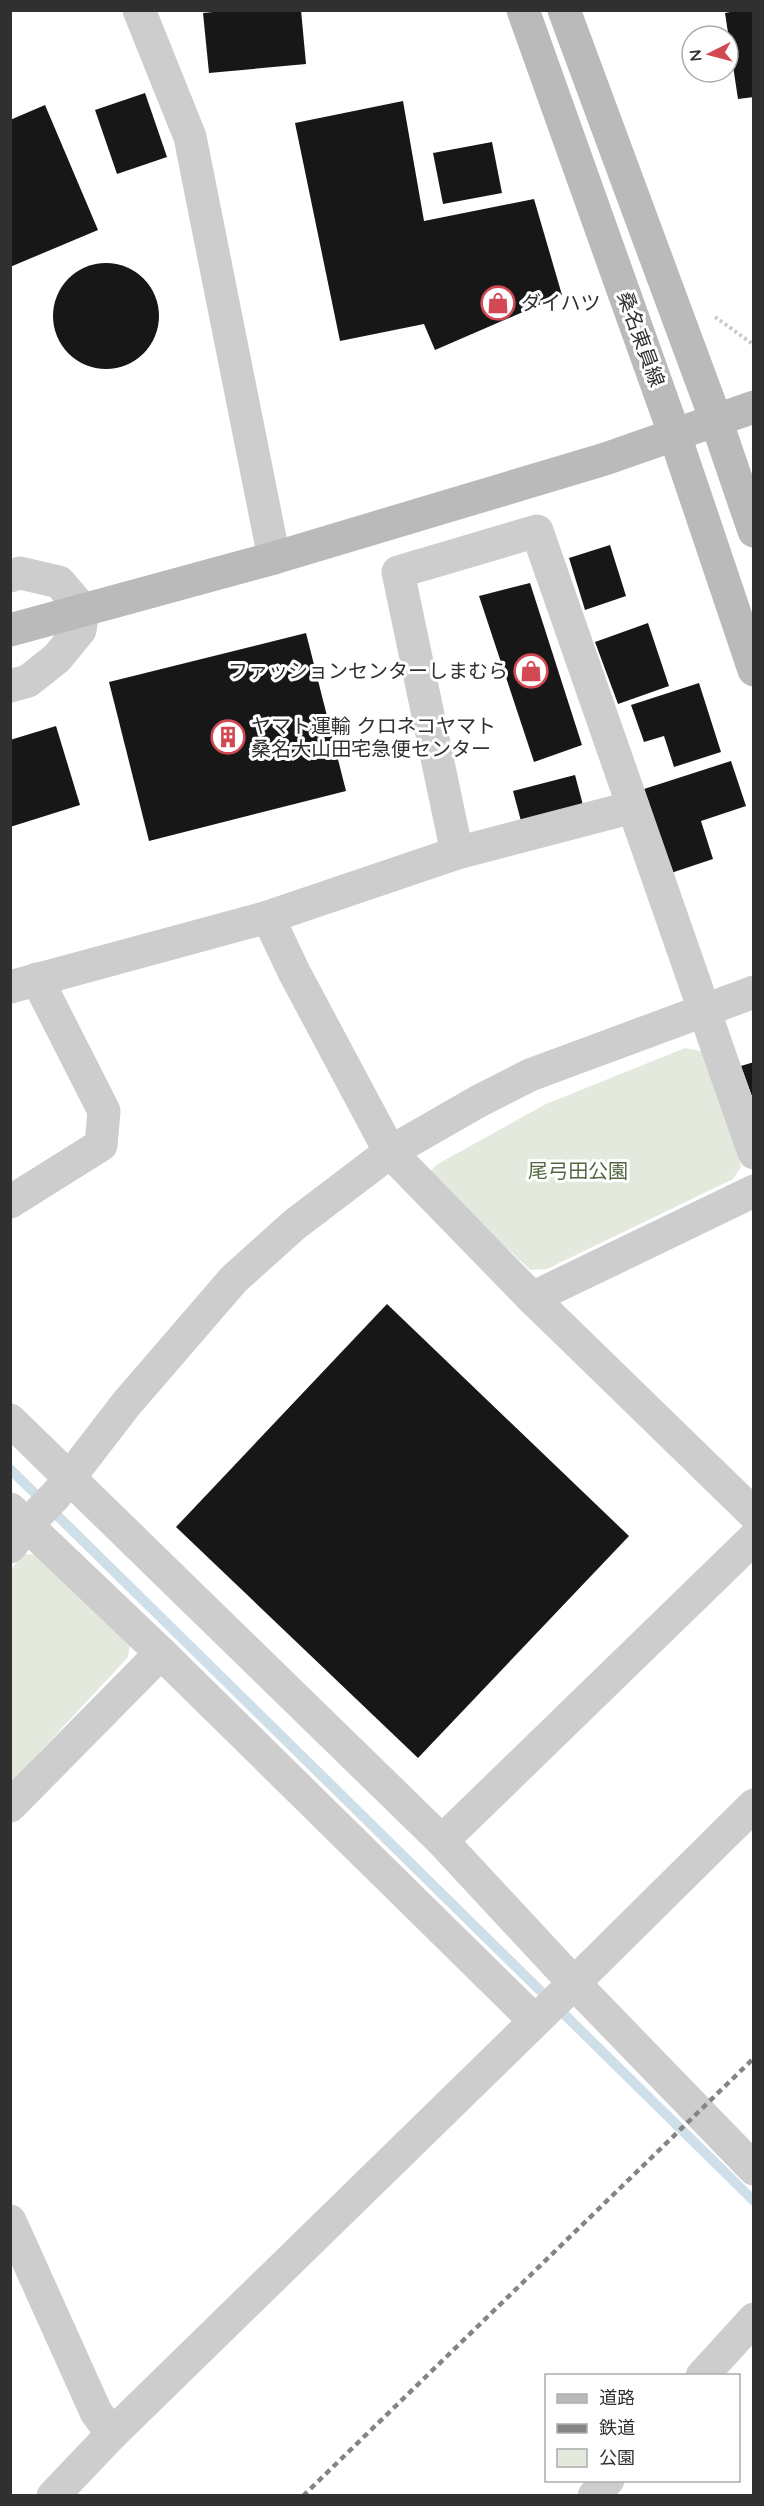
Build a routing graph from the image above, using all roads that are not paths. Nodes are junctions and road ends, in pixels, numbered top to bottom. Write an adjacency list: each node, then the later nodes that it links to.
1 (139, 10): 8 (street)
2 (523, 10): 6 (main road, 桑名東員線)
3 (564, 10): 5 (main road, 桑名東員線)
4 (753, 407): 5 (main road)
5 (716, 420): 6 (main road); 7 (main road, 桑名東員線)
6 (674, 434): 8 (main road); 12 (main road, 桑名東員線)
7 (753, 531)
8 (273, 558): 10 (main road)
9 (10, 576): 10 (street)
10 (83, 610): 11 (main road); 13 (street)
11 (10, 630)
12 (753, 669)
13 (10, 686)
14 (633, 807): 15 (street); 15 (street); 19 (street)
15 (457, 853): 16 (street)
16 (268, 917): 17 (street); 20 (street)
17 (24, 983): 23 (street)
18 (753, 992): 19 (street)
19 (704, 1009): 20 (street); 21 (street)
20 (390, 1152): 24 (street); 26 (street)
21 (753, 1153)
22 (753, 1191): 24 (street)
23 (10, 1202)
24 (532, 1298): 27 (street)
25 (10, 1420): 26 (street)
26 (35, 1511): 29 (street); 32 (street)
27 (753, 1514)
28 (753, 1538): 32 (street)
29 (161, 1653): 31 (street); 34 (street)
30 (753, 1805): 33 (street)
31 (10, 1806)
32 (442, 1841): 33 (street)
33 (569, 1987): 34 (street); 35 (street)
34 (537, 2018): 39 (street)
35 (753, 2169)
36 (10, 2221): 39 (street)
37 (753, 2319): 38 (street)
38 (704, 2374)
39 (112, 2434): 41 (street)
40 (607, 2482): 42 (street)
41 (53, 2496)
42 (594, 2496)

